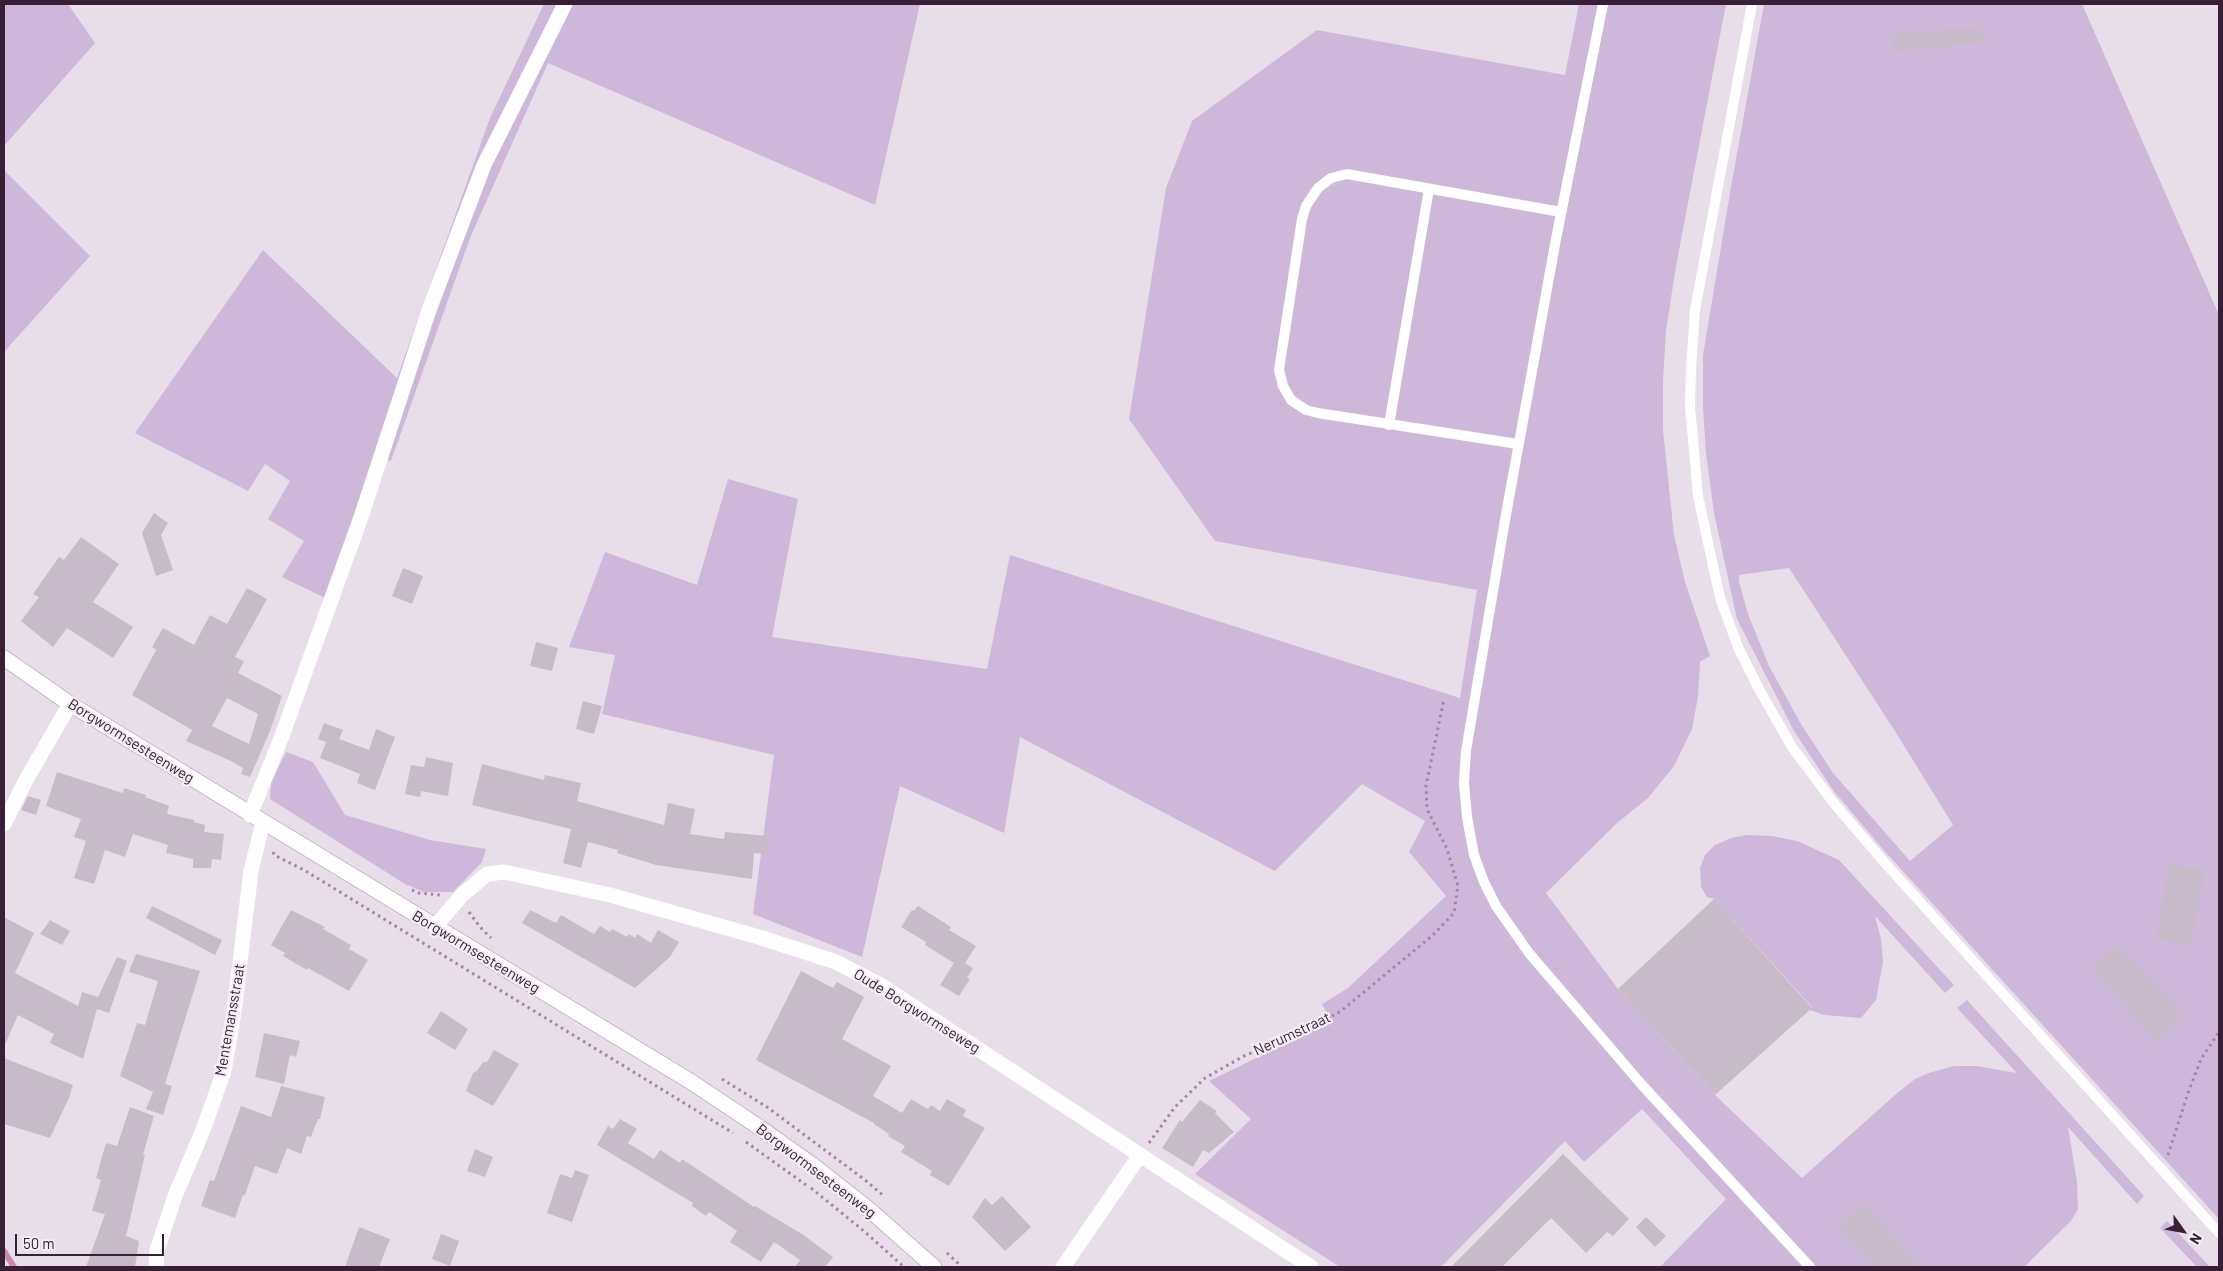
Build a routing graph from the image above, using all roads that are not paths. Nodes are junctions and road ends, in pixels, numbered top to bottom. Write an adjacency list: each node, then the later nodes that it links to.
1 (565, 4): 10 (street, Mentemansstraat)
2 (1603, 4): 5 (lane)
3 (1752, 4): 14 (lane)
4 (1429, 189): 5 (lane); 6 (lane); 6 (lane)
5 (1561, 212): 7 (lane)
6 (1389, 425): 7 (lane)
7 (1518, 444): 19 (lane)
8 (4, 658): 9 (street, Borgwormsesteenweg)
9 (70, 704): 10 (street, Borgwormsesteenweg); 11 (street)
10 (257, 819): 12 (street, Borgwormsesteenweg); 15 (street, Mentemansstraat)
11 (4, 824)
12 (435, 927): 13 (street, Oude Borgwormseweg); 16 (street, Borgwormsesteenweg)
13 (1140, 1155): 17 (street); 18 (street, Oude Borgwormseweg)
14 (2219, 1233)
15 (156, 1267)
16 (934, 1267)
17 (1063, 1267)
18 (1311, 1267)
19 (1810, 1267)

